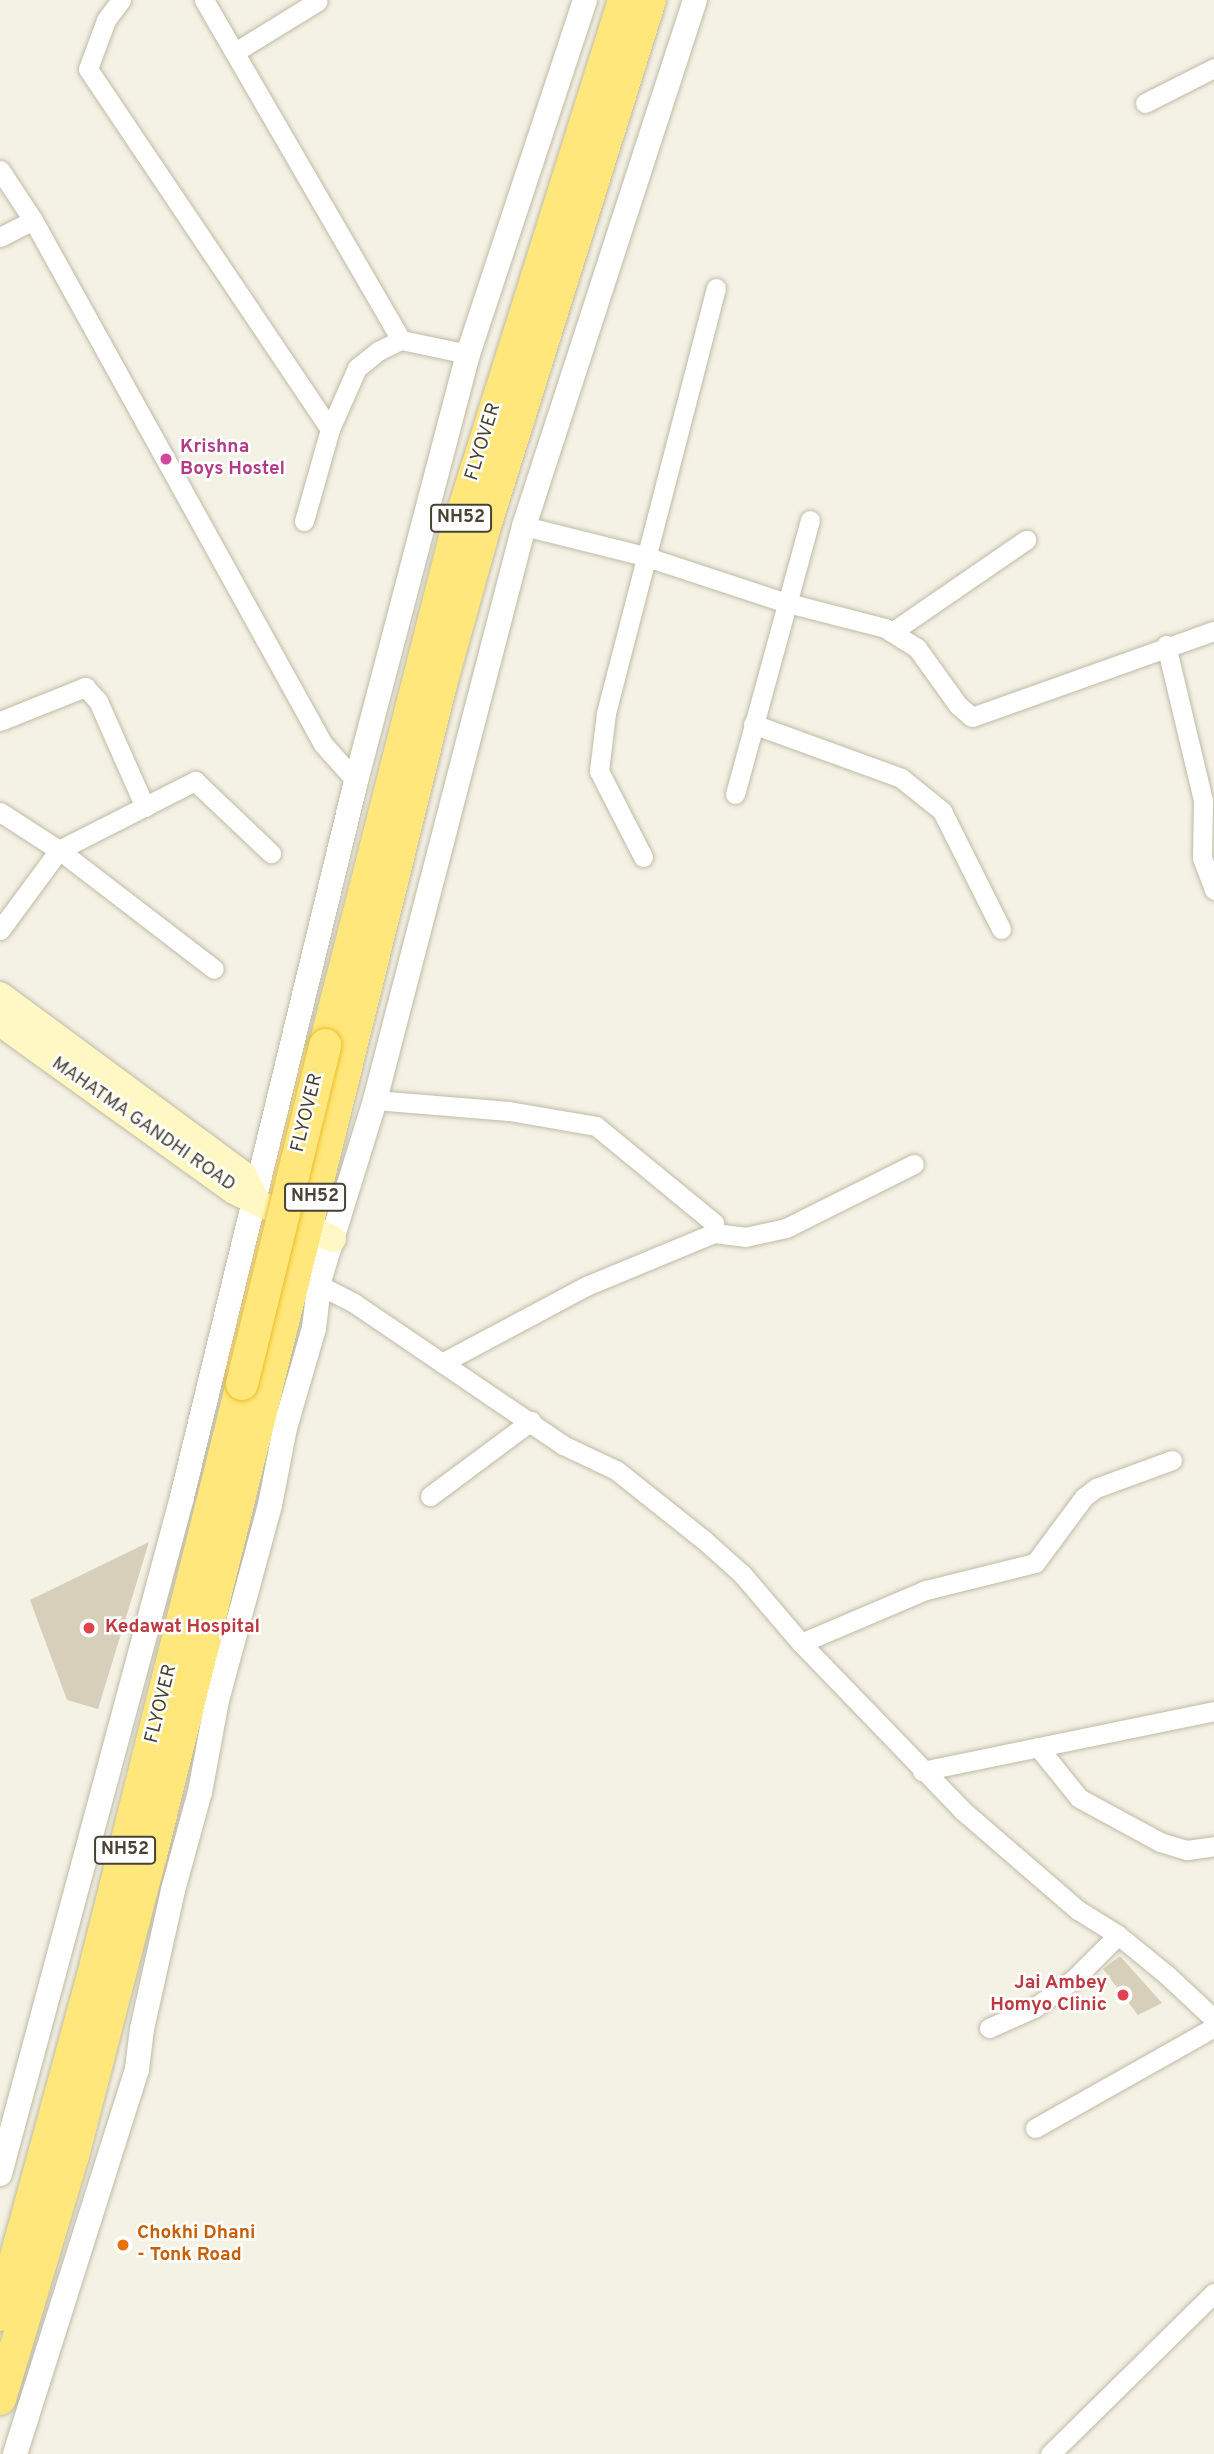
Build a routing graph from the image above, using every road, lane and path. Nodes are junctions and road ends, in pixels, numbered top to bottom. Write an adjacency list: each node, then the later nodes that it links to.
1 (121, 0): 17 (street)
2 (204, 0): 8 (street)
3 (585, 0): 16 (street)
4 (624, 0): 64 (highway, FLYOVER / NH52, bridge)
5 (650, 0): 45 (highway, NH52)
6 (695, 0): 20 (street)
7 (318, 1): 8 (street)
8 (235, 52): 15 (street)
9 (1214, 68): 10 (street)
10 (1145, 103)
11 (0, 170): 12 (street)
12 (33, 220): 13 (street); 29 (street)
13 (0, 237)
14 (716, 288): 22 (street)
15 (401, 340): 16 (street); 17 (street)
16 (468, 354): 29 (street)
17 (330, 429): 19 (street)
18 (810, 520): 23 (street)
19 (304, 521)
20 (524, 526): 22 (street); 42 (street)
21 (1026, 540): 25 (street)
22 (644, 556): 23 (street); 35 (street)
23 (784, 602): 25 (street); 28 (street)
24 (1214, 631): 26 (street)
25 (892, 632): 26 (street)
26 (1166, 645): 36 (street)
27 (0, 722): 31 (street)
28 (753, 724): 30 (street); 37 (street)
29 (356, 781): 44 (street)
30 (735, 794)
31 (145, 807): 33 (street); 34 (street)
32 (0, 812): 33 (street)
33 (60, 850): 38 (street); 39 (street)
34 (271, 853)
35 (643, 857)
36 (1214, 890)
37 (1001, 929)
38 (0, 930)
39 (214, 969)
40 (0, 995): 44 (main road, MAHATMA GANDHI ROAD)
41 (0, 1023): 44 (main road, MAHATMA GANDHI ROAD)
42 (375, 1100): 45 (street); 46 (street)
43 (914, 1164): 46 (street)
44 (257, 1200): 45 (main road); 62 (street)
45 (320, 1233): 47 (street); 65 (highway, NH52)
46 (714, 1233): 48 (street)
47 (319, 1285): 48 (street); 66 (street)
48 (442, 1363): 49 (street)
49 (531, 1421): 51 (street); 52 (street)
50 (1172, 1460): 52 (street)
51 (430, 1496)
52 (801, 1643): 55 (street)
53 (1214, 1711): 54 (street)
54 (1038, 1747): 55 (street); 56 (street)
55 (922, 1770): 57 (street)
56 (1214, 1846)
57 (1118, 1935): 58 (street); 60 (street)
58 (1214, 2019)
59 (1214, 2027): 61 (street)
60 (989, 2028)
61 (1035, 2128)
62 (0, 2174)
63 (1214, 2293): 67 (street)
64 (0, 2315)
65 (0, 2399)
66 (15, 2454)
67 (1049, 2454)

